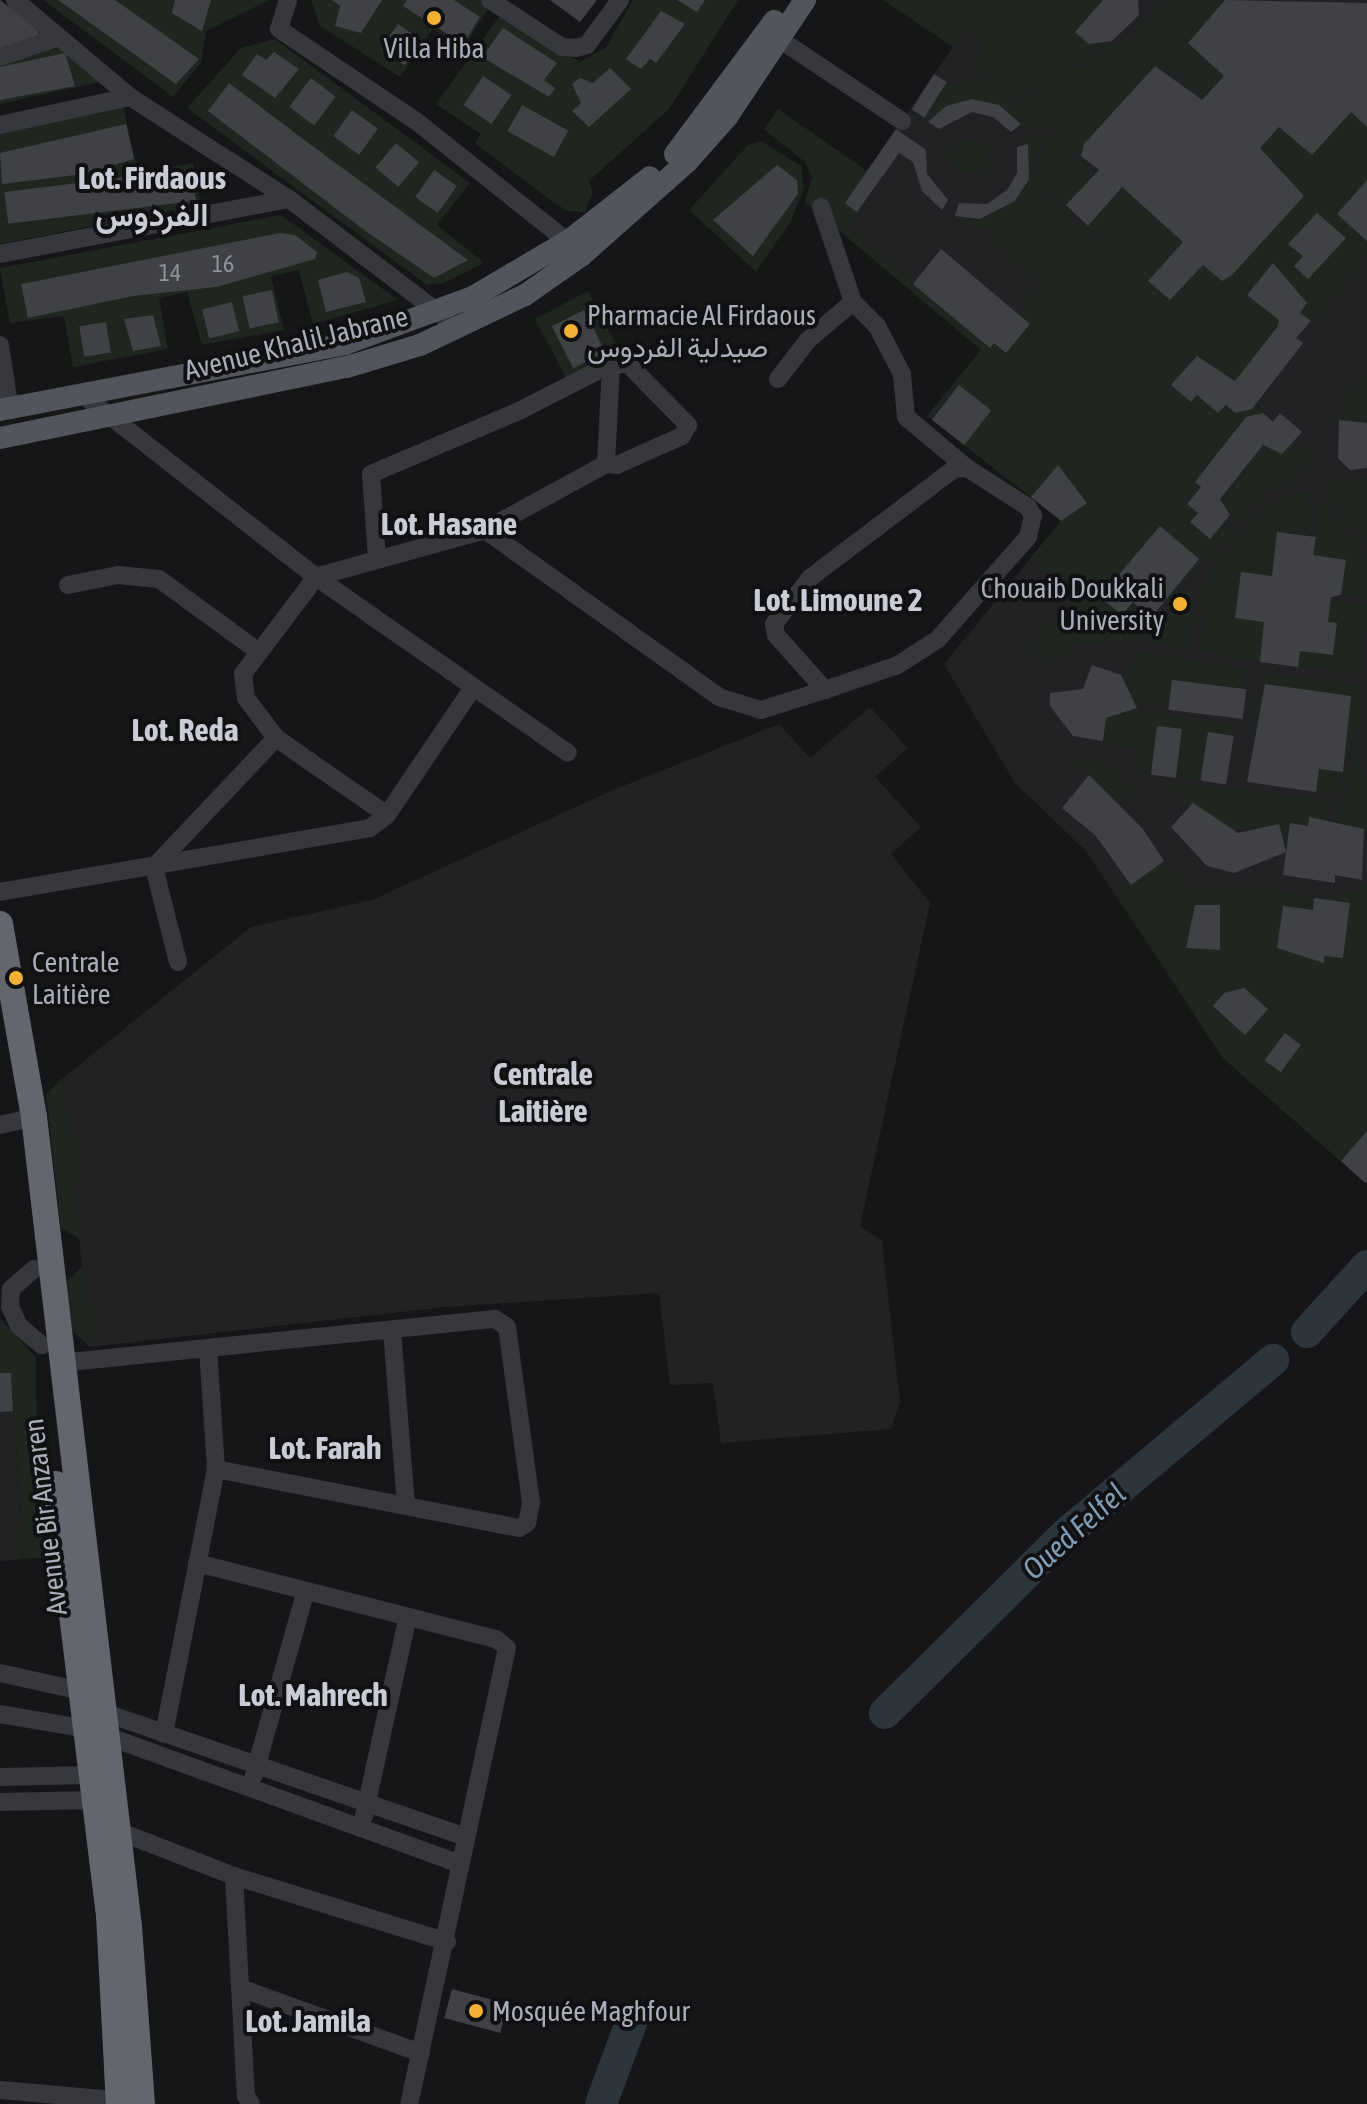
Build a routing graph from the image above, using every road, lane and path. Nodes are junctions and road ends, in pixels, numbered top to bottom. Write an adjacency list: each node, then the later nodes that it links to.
1 (15, 0): 7 (street)
2 (288, 0): 15 (street)
3 (490, 0): 4 (street)
4 (620, 0)
5 (788, 0): 15 (main road, Avenue Khalil Jabrane)
6 (805, 0): 8 (main road, Avenue Khalil Jabrane)
7 (59, 37): 9 (street); 10 (street)
8 (779, 39): 11 (street); 15 (main road, Avenue Khalil Jabrane)
9 (0, 57)
10 (130, 97): 12 (street); 13 (street)
11 (902, 121)
12 (0, 125)
13 (289, 199): 16 (street); 18 (street)
14 (821, 207): 17 (street)
15 (576, 248): 18 (main road, Avenue Khalil Jabrane); 19 (main road, Avenue Khalil Jabrane)
16 (0, 254)
17 (853, 302): 23 (street); 29 (street)
18 (439, 310): 19 (street); 21 (main road, Avenue Khalil Jabrane)
19 (456, 329): 21 (main road, Avenue Khalil Jabrane)
20 (0, 345): 25 (street)
21 (334, 358): 24 (main road, Avenue Khalil Jabrane); 26 (main road, Avenue Khalil Jabrane)
22 (611, 364): 28 (street); 28 (street); 31 (street)
23 (778, 379)
24 (87, 398): 25 (main road, Avenue Khalil Jabrane); 26 (street)
25 (5, 410)
26 (107, 419): 27 (main road, Avenue Khalil Jabrane); 32 (street)
27 (0, 438)
28 (606, 464): 30 (street)
29 (967, 468): 36 (street); 36 (street)
30 (485, 530): 31 (street); 36 (street)
31 (377, 558): 32 (street)
32 (316, 577): 34 (street); 35 (street)
33 (68, 585): 34 (street)
34 (259, 652): 37 (street)
35 (472, 689): 38 (street); 39 (street)
36 (825, 690)
37 (276, 738): 39 (street); 40 (street)
38 (568, 753)
39 (387, 815): 40 (street)
40 (154, 867): 41 (street); 43 (street)
41 (0, 892)
42 (0, 924): 45 (highway, Avenue Bir Anzaren)
43 (178, 962)
44 (0, 1028): 45 (highway, Avenue Bir Anzaren)
45 (17, 1121): 48 (highway, Avenue Bir Anzaren); 48 (highway, Avenue Bir Anzaren)
46 (392, 1331): 47 (street); 50 (street); 50 (street)
47 (208, 1349): 48 (street); 49 (street)
48 (51, 1354): 55 (highway, Avenue Bir Anzaren); 57 (highway, Avenue Bir Anzaren)
49 (216, 1469): 50 (street); 51 (street)
50 (406, 1505)
51 (197, 1563): 52 (street); 58 (street)
52 (305, 1593): 53 (street); 59 (street)
53 (407, 1620): 64 (street); 67 (street)
54 (0, 1673): 55 (street)
55 (77, 1690): 57 (highway, Avenue Bir Anzaren)
56 (0, 1714): 57 (street)
57 (96, 1725): 58 (street); 61 (highway, Avenue Bir Anzaren); 62 (street)
58 (164, 1734): 59 (street)
59 (256, 1767): 62 (street); 64 (street)
60 (0, 1777): 61 (street)
61 (103, 1785): 63 (street); 66 (highway, Avenue Bir Anzaren); 74 (highway, Avenue Bir Anzaren)
62 (251, 1786): 65 (street)
63 (0, 1802)
64 (367, 1805): 65 (street); 67 (street)
65 (362, 1826): 68 (street)
66 (118, 1831): 69 (street); 74 (highway, Avenue Bir Anzaren)
67 (466, 1837): 68 (street)
68 (460, 1864): 70 (street)
69 (234, 1876): 70 (street); 71 (street)
70 (447, 1942): 72 (street)
71 (243, 1989): 72 (street); 75 (street)
72 (421, 2053): 76 (street)
73 (0, 2090): 74 (street)
74 (127, 2103)
75 (251, 2104)
76 (409, 2104)

